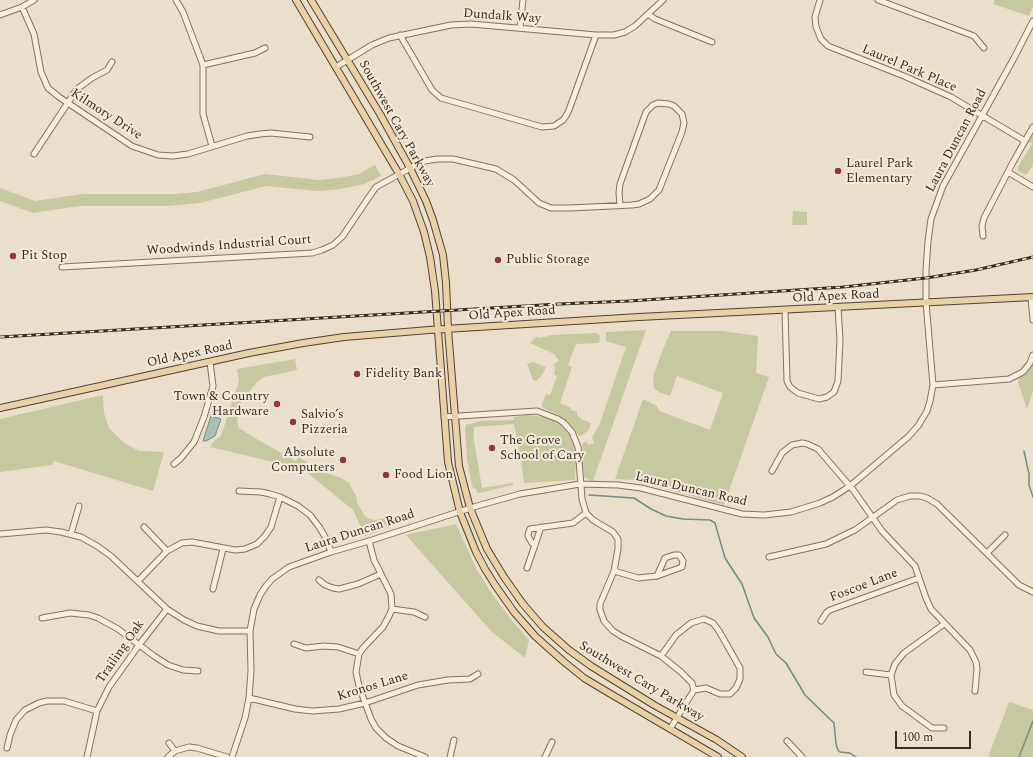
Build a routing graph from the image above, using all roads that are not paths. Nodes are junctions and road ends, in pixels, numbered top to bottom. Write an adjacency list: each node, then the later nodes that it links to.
1 (34, 0): 9 (street)
2 (176, 0): 21 (street)
3 (296, 0): 22 (main road, Southwest Cary Parkway)
4 (311, 0): 19 (main road, Southwest Cary Parkway)
5 (523, 0): 13 (street)
6 (663, 0): 10 (street, Dundalk Way)
7 (820, 0): 24 (street, Laurel Park Place)
8 (878, 0): 18 (street)
9 (22, 7): 11 (street); 23 (street, Kilmory Drive)
10 (648, 14): 15 (street, Dundalk Way); 16 (street)
11 (0, 15)
12 (1033, 22): 24 (street, Laura Duncan Road)
13 (520, 28): 14 (street, Dundalk Way); 15 (street, Dundalk Way)
14 (400, 35): 15 (street); 19 (street, Dundalk Way)
15 (596, 35)
16 (712, 42)
17 (265, 48): 21 (street)
18 (984, 48)
19 (347, 60): 22 (street, Dundalk Way); 30 (main road, Southwest Cary Parkway)
20 (112, 62): 23 (street)
21 (203, 65): 28 (street)
22 (336, 67): 32 (main road, Southwest Cary Parkway)
23 (68, 103): 28 (street, Kilmory Drive); 29 (street)
24 (982, 116): 27 (street, Laurel Park Place); 38 (street, Laura Duncan Road)
25 (1033, 127): 27 (street)
26 (310, 137): 28 (street, Kilmory Drive)
27 (1025, 141): 31 (street)
28 (212, 146)
29 (34, 154)
30 (410, 168): 32 (street, Woodwinds Industrial Court); 34 (street, Woodwinds Industrial Court); 42 (main road, Southwest Cary Parkway)
31 (1008, 172): 33 (street); 35 (street)
32 (399, 174): 36 (street, Woodwinds Industrial Court); 43 (main road, Southwest Cary Parkway)
33 (1033, 187)
34 (620, 205): 34 (street, Woodwinds Industrial Court)
35 (983, 236)
36 (62, 267)
37 (1032, 297): 38 (main road, Old Apex Road); 41 (street)
38 (926, 302): 39 (main road, Old Apex Road); 46 (street, Laura Duncan Road)
39 (838, 307): 40 (main road, Old Apex Road); 40 (street)
40 (785, 310): 42 (main road, Old Apex Road)
41 (1033, 320)
42 (448, 329): 43 (main road, Old Apex Road); 48 (main road, Southwest Cary Parkway)
43 (437, 330): 45 (main road, Old Apex Road); 49 (main road, Southwest Cary Parkway)
44 (1033, 356): 46 (street)
45 (210, 362): 47 (main road, Old Apex Road); 50 (street)
46 (933, 385): 53 (street, Laura Duncan Road)
47 (0, 408)
48 (454, 416): 49 (street); 52 (street); 57 (main road, Southwest Cary Parkway)
49 (444, 417): 58 (main road, Southwest Cary Parkway)
50 (174, 464)
51 (772, 471): 53 (street)
52 (580, 484): 53 (street, Laura Duncan Road); 57 (street, Laura Duncan Road); 59 (street)
53 (850, 486): 60 (street)
54 (239, 491): 55 (street)
55 (280, 497): 68 (street); 70 (street)
56 (79, 506): 64 (street)
57 (470, 508): 58 (street, Laura Duncan Road); 102 (main road, Southwest Cary Parkway)
58 (460, 512): 66 (street, Laura Duncan Road); 104 (main road, Southwest Cary Parkway)
59 (586, 513): 62 (street); 74 (street)
60 (872, 518): 71 (street); 72 (street); 77 (street)
61 (144, 527): 69 (street)
62 (541, 527): 67 (street); 67 (street)
63 (0, 534): 64 (street)
64 (71, 534): 79 (street)
65 (1005, 535): 71 (street)
66 (369, 541): 70 (street, Laura Duncan Road); 75 (street)
67 (535, 545): 73 (street)
68 (223, 549): 69 (street); 80 (street)
69 (167, 552): 79 (street)
70 (331, 552): 88 (street, Laura Duncan Road)
71 (987, 553): 81 (street)
72 (768, 557)
73 (526, 568)
74 (614, 571): 76 (street); 92 (street)
75 (381, 574): 78 (street); 83 (street)
76 (657, 576): 76 (street)
77 (919, 578): 86 (street, Foscoe Lane); 87 (street)
78 (319, 580)
79 (138, 581): 82 (street)
80 (214, 589)
81 (1033, 592)
82 (167, 609): 88 (street); 90 (street, Trailing Oak)
83 (392, 609): 84 (street); 91 (street)
84 (425, 617)
85 (42, 618): 90 (street)
86 (821, 621)
87 (944, 624): 96 (street); 98 (street)
88 (250, 632): 99 (street, Laura Duncan Road)
89 (294, 644): 91 (street)
90 (139, 645): 93 (street); 101 (street, Trailing Oak)
91 (359, 654): 100 (street)
92 (662, 656): 97 (street); 97 (street)
93 (198, 671)
94 (866, 672): 96 (street)
95 (478, 674): 100 (street, Kronos Lane)
96 (891, 675): 103 (street)
97 (694, 690): 102 (street)
98 (976, 690)
99 (249, 698): 100 (street, Kronos Lane); 114 (street, Laura Duncan Road)
100 (365, 703): 115 (street)
101 (97, 711): 109 (street); 111 (street, Trailing Oak)
102 (677, 718): 104 (street); 119 (main road, Southwest Cary Parkway)
103 (944, 728)
104 (670, 729): 118 (main road, Southwest Cary Parkway)
105 (454, 740): 116 (street)
106 (786, 741): 120 (street)
107 (552, 742): 117 (street)
108 (169, 743): 110 (street)
109 (7, 748)
110 (175, 751): 112 (street); 113 (street)
111 (87, 757)
112 (168, 757)
113 (227, 757)
114 (232, 757)
115 (425, 757)
116 (450, 757)
117 (545, 757)
118 (718, 757)
119 (742, 757)
120 (802, 757)

